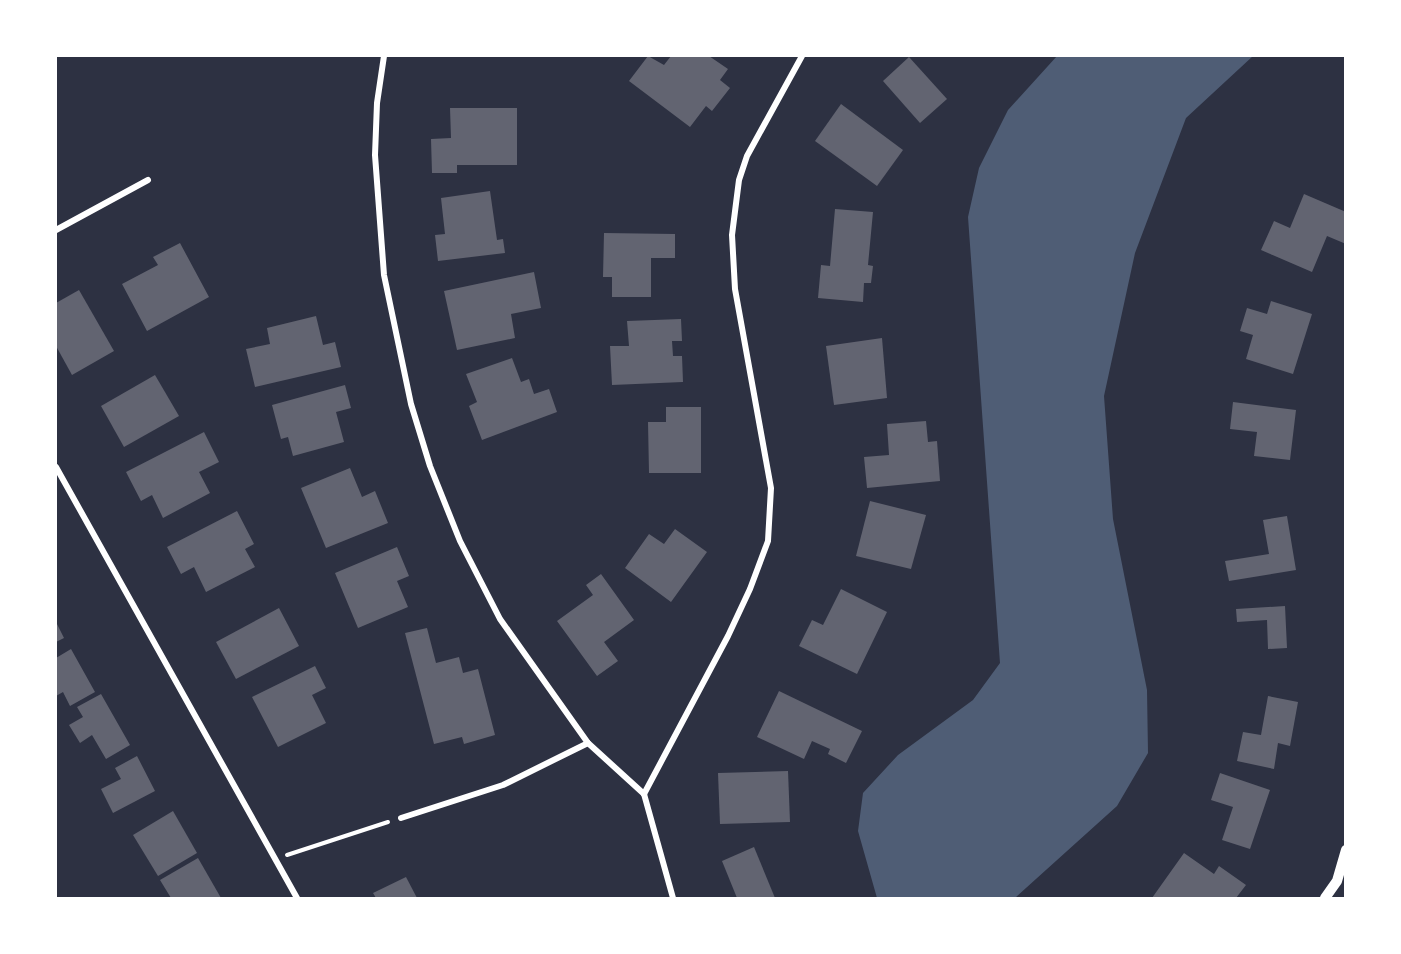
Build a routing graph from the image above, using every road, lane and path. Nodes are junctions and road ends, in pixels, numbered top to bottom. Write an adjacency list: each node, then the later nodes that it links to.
1 (384, 56): 6 (street)
2 (802, 56): 7 (street)
3 (148, 180): 4 (street)
4 (56, 230)
5 (56, 468): 10 (street)
6 (588, 743): 7 (street); 8 (street)
7 (644, 794): 13 (street)
8 (401, 818): 10 (path)
9 (1346, 850): 11 (street)
10 (275, 858): 12 (street)
11 (1341, 879): 14 (street)
12 (297, 898)
13 (673, 898)
14 (1325, 898)

